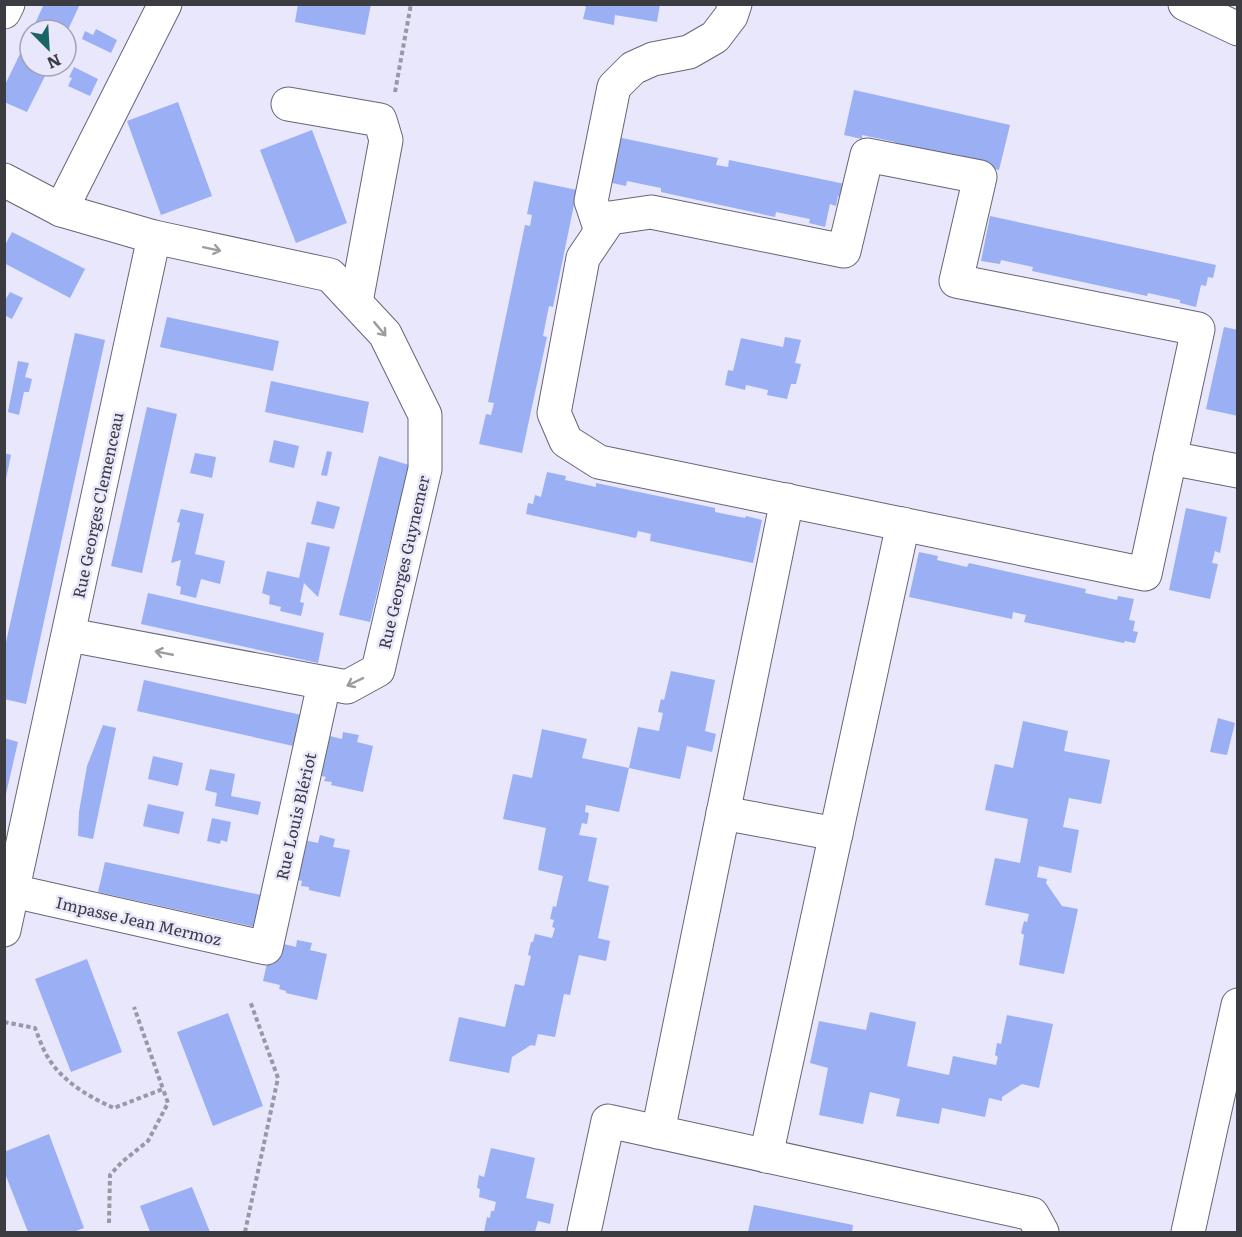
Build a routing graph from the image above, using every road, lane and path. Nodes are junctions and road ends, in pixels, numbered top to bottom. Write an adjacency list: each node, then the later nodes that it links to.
1 (8, 4): 6 (street)
2 (165, 4): 11 (street)
3 (411, 4): 9 (path)
4 (735, 4): 12 (street)
5 (1185, 4): 7 (street)
6 (4, 12)
7 (1238, 28)
8 (288, 104): 9 (street)
9 (386, 140): 14 (street)
10 (4, 180): 11 (street)
11 (61, 210): 13 (street)
12 (601, 231): 15 (street); 17 (street)
13 (154, 237): 14 (street, Rue Georges Guynemer, one-way to 14); 19 (street, Rue Georges Clemenceau)
14 (356, 302): 20 (street, Rue Georges Guynemer, one-way to 20)
15 (1170, 458): 16 (street); 18 (street)
16 (1238, 471)
17 (787, 500): 18 (street); 21 (street)
18 (903, 524): 22 (street)
19 (70, 635): 20 (street, Rue Georges Guynemer, one-way to 19); 23 (street, Rue Georges Clemenceau)
20 (324, 684): 25 (street, Rue Louis Blériot)
21 (723, 813): 22 (street); 31 (street)
22 (836, 834): 32 (street)
23 (13, 891): 24 (street, Rue Georges Clemenceau); 25 (street, Impasse Jean Mermoz)
24 (4, 930)
25 (266, 948)
26 (250, 1001): 34 (path)
27 (1238, 1005): 37 (street)
28 (134, 1008): 30 (path)
29 (4, 1022): 30 (path)
30 (163, 1089): 33 (path)
31 (658, 1132): 32 (street); 35 (street)
32 (766, 1156): 36 (street)
33 (109, 1223)
34 (245, 1233)
35 (584, 1233)
36 (1042, 1233)
37 (1188, 1233)

